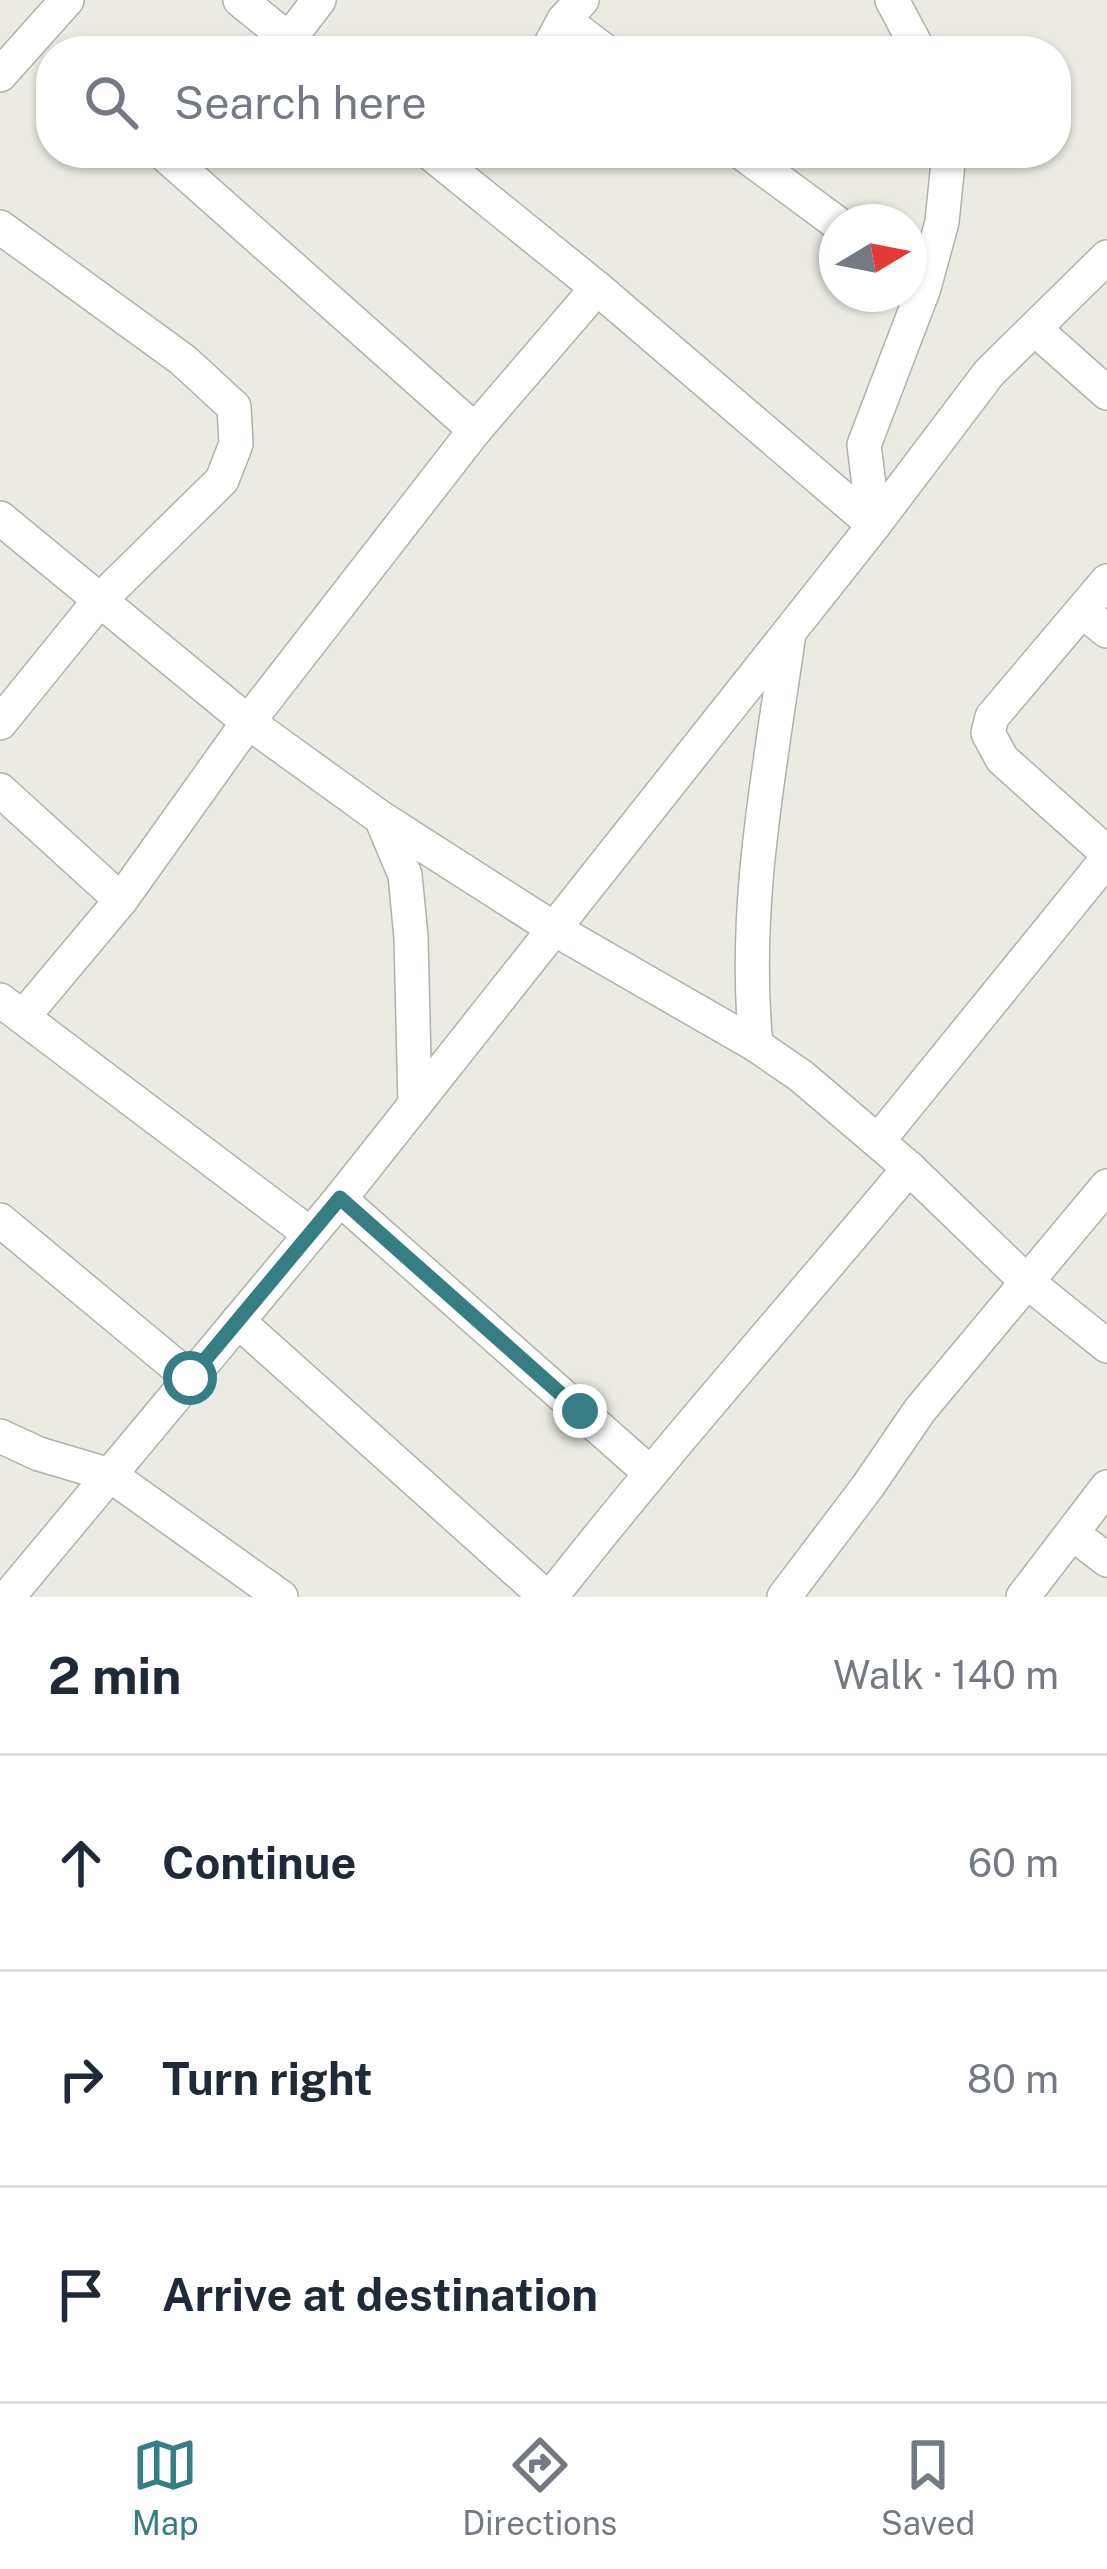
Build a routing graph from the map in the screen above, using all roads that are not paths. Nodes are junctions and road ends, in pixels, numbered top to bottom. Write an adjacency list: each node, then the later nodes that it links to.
1 (67, 0): 6 (street)
2 (240, 0): 7 (street)
3 (319, 0): 8 (street)
4 (892, 0): 11 (street)
5 (573, 10): 9 (street); 10 (street)
6 (46, 36)
7 (285, 36)
8 (301, 36)
9 (557, 36)
10 (593, 36)
11 (911, 36)
12 (36, 49): 13 (street)
13 (0, 75)
14 (180, 168): 26 (street)
15 (472, 168): 22 (street)
16 (762, 168): 18 (street)
17 (947, 168): 21 (street)
18 (819, 211)
19 (0, 227): 30 (street)
20 (1107, 256): 24 (street)
21 (927, 259)
22 (597, 288): 26 (street); 28 (street)
23 (908, 312): 28 (street)
24 (1036, 330): 25 (street); 28 (street)
25 (1107, 393)
26 (475, 430): 33 (street)
27 (0, 518): 30 (street)
28 (874, 525): 32 (street)
29 (1107, 581): 31 (street)
30 (99, 601): 33 (street); 34 (street)
31 (1095, 621): 37 (street)
32 (789, 631): 39 (street); 41 (street)
33 (248, 722): 36 (street); 38 (street)
34 (0, 723)
35 (0, 790): 38 (street)
36 (381, 818): 39 (street); 42 (street)
37 (1107, 856): 43 (street)
38 (121, 900): 40 (street)
39 (556, 930): 41 (street); 42 (street)
40 (11, 1008): 48 (street)
41 (756, 1045): 43 (street)
42 (415, 1104): 46 (street)
43 (878, 1141): 44 (street)
44 (909, 1168): 49 (street); 54 (street)
45 (1107, 1186): 49 (street)
46 (340, 1198): 48 (street); 54 (street)
47 (0, 1220): 52 (street)
48 (310, 1234): 50 (street)
49 (1025, 1280): 51 (street); 63 (street)
50 (238, 1321): 52 (street); 62 (street)
51 (1107, 1346)
52 (190, 1378): 55 (street)
53 (0, 1436): 55 (street)
54 (649, 1472): 62 (street)
55 (110, 1475): 60 (street); 61 (street)
56 (1107, 1487): 57 (street)
57 (1072, 1534): 58 (street); 64 (street)
58 (1107, 1561)
59 (0, 1583): 60 (street)
60 (6, 1597)
61 (281, 1597)
62 (549, 1597)
63 (784, 1597)
64 (1023, 1597)

